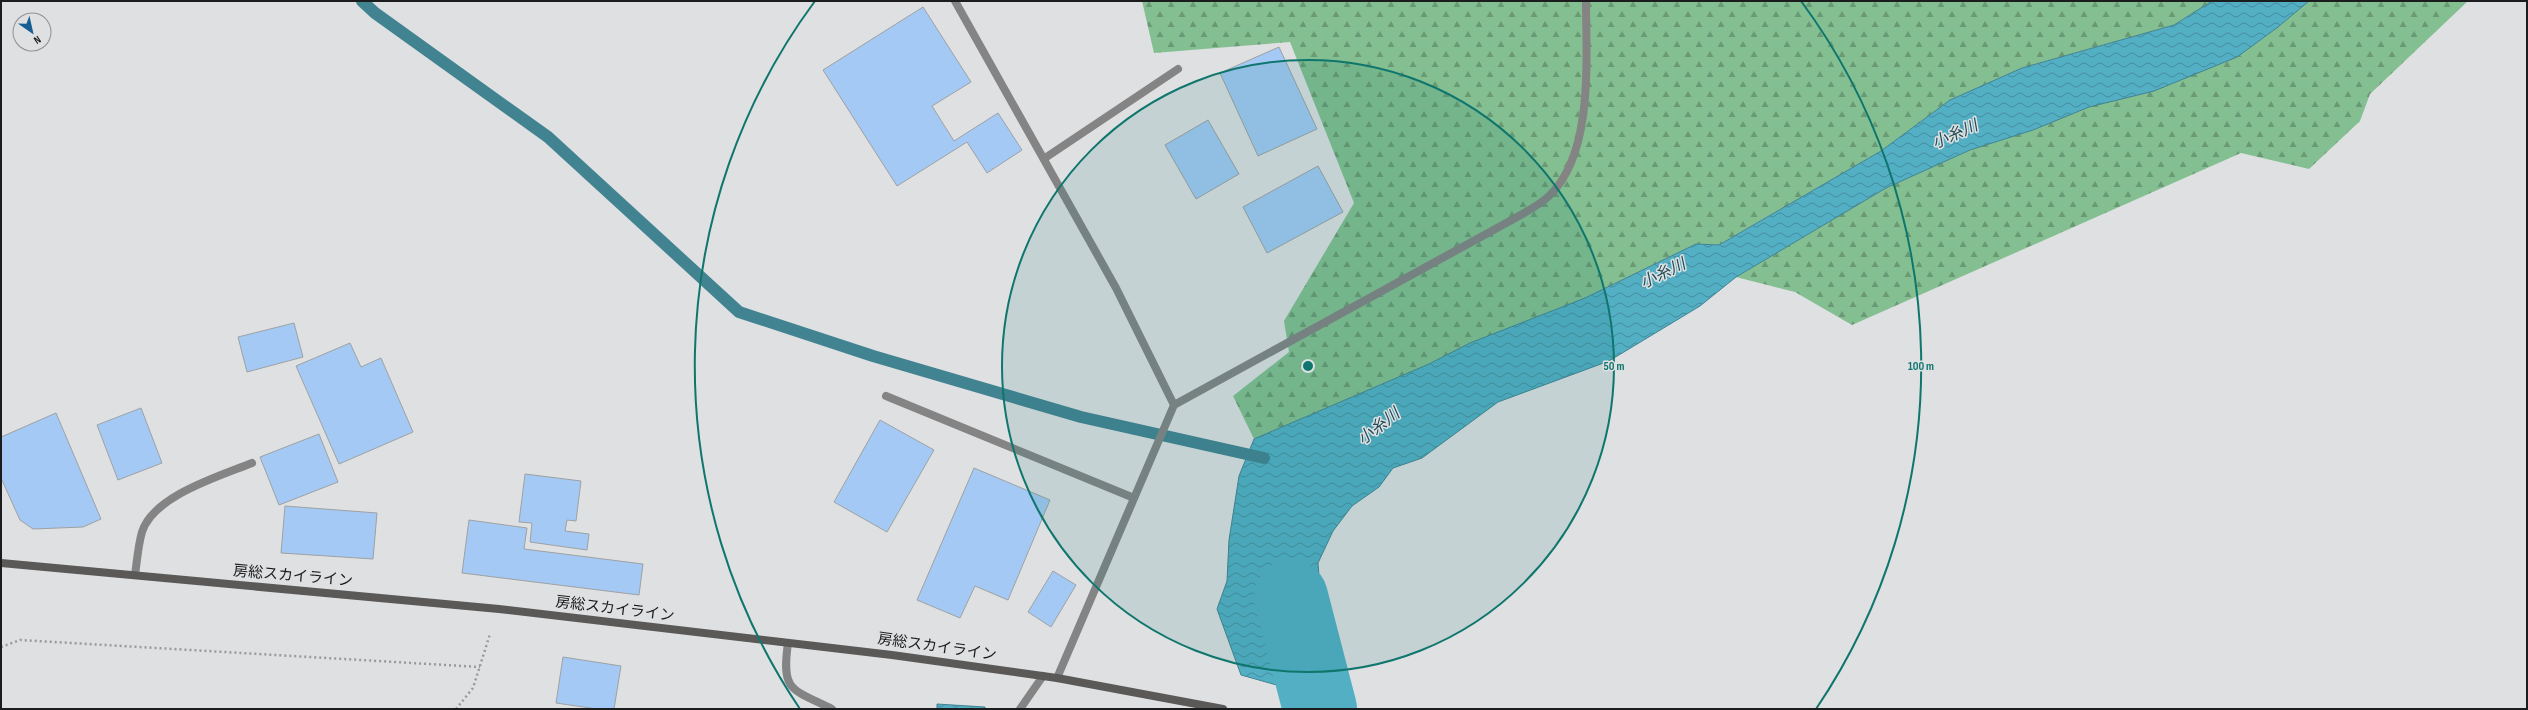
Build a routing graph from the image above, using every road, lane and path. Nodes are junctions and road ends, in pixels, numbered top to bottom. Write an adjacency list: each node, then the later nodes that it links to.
1 (955, 1): 4 (street)
2 (1586, 1): 6 (street)
3 (1178, 69): 4 (street)
4 (1045, 158): 6 (street)
5 (886, 396): 8 (street)
6 (1174, 405): 8 (street)
7 (252, 463): 10 (street)
8 (1134, 498): 16 (street)
9 (1, 563): 10 (main road, 房総スカイライン)
10 (135, 575): 11 (main road, 房総スカイライン)
11 (498, 609): 12 (main road, 房総スカイライン); 14 (path)
12 (788, 643): 15 (main road, 房総スカイライン); 18 (street)
13 (1, 647): 14 (path)
14 (480, 667): 17 (path)
15 (1043, 676): 16 (main road, 房総スカイライン); 19 (street)
16 (1057, 678): 20 (main road, 房総スカイライン)
17 (456, 709)
18 (832, 709)
19 (1020, 709)
20 (1223, 709)

